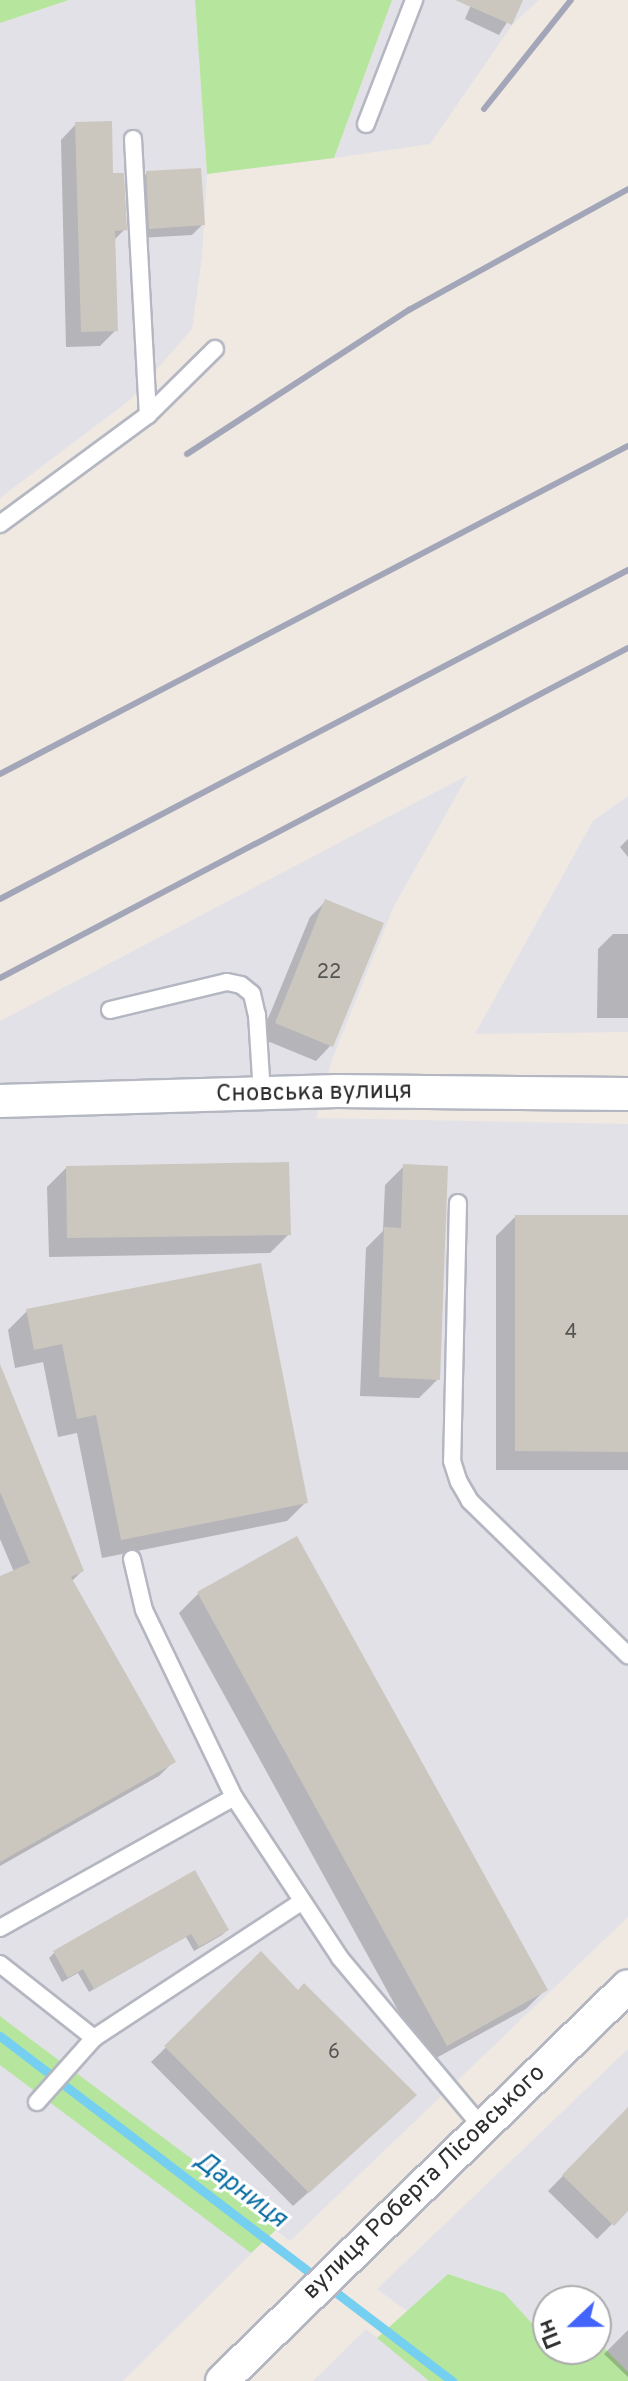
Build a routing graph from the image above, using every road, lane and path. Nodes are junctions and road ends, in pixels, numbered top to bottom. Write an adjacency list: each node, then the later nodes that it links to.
1 (414, 0): 2 (lane)
2 (366, 124)
3 (133, 139): 5 (lane)
4 (215, 349): 5 (lane)
5 (148, 415): 6 (lane)
6 (0, 524)
7 (110, 1010): 8 (lane)
8 (262, 1094): 9 (street, Сновська вулиця); 10 (street, Сновська вулиця)
9 (628, 1094)
10 (0, 1101)
11 (458, 1203): 13 (lane)
12 (132, 1559): 14 (lane)
13 (628, 1655)
14 (234, 1797): 15 (lane); 16 (lane)
15 (301, 1902): 19 (lane); 21 (lane)
16 (0, 1928)
17 (0, 1964): 19 (lane)
18 (628, 1986): 21 (street, вулиця Роберта Лісовського)
19 (94, 2038): 20 (lane)
20 (37, 2102)
21 (481, 2126): 22 (street, вулиця Роберта Лісовського)
22 (222, 2381)

